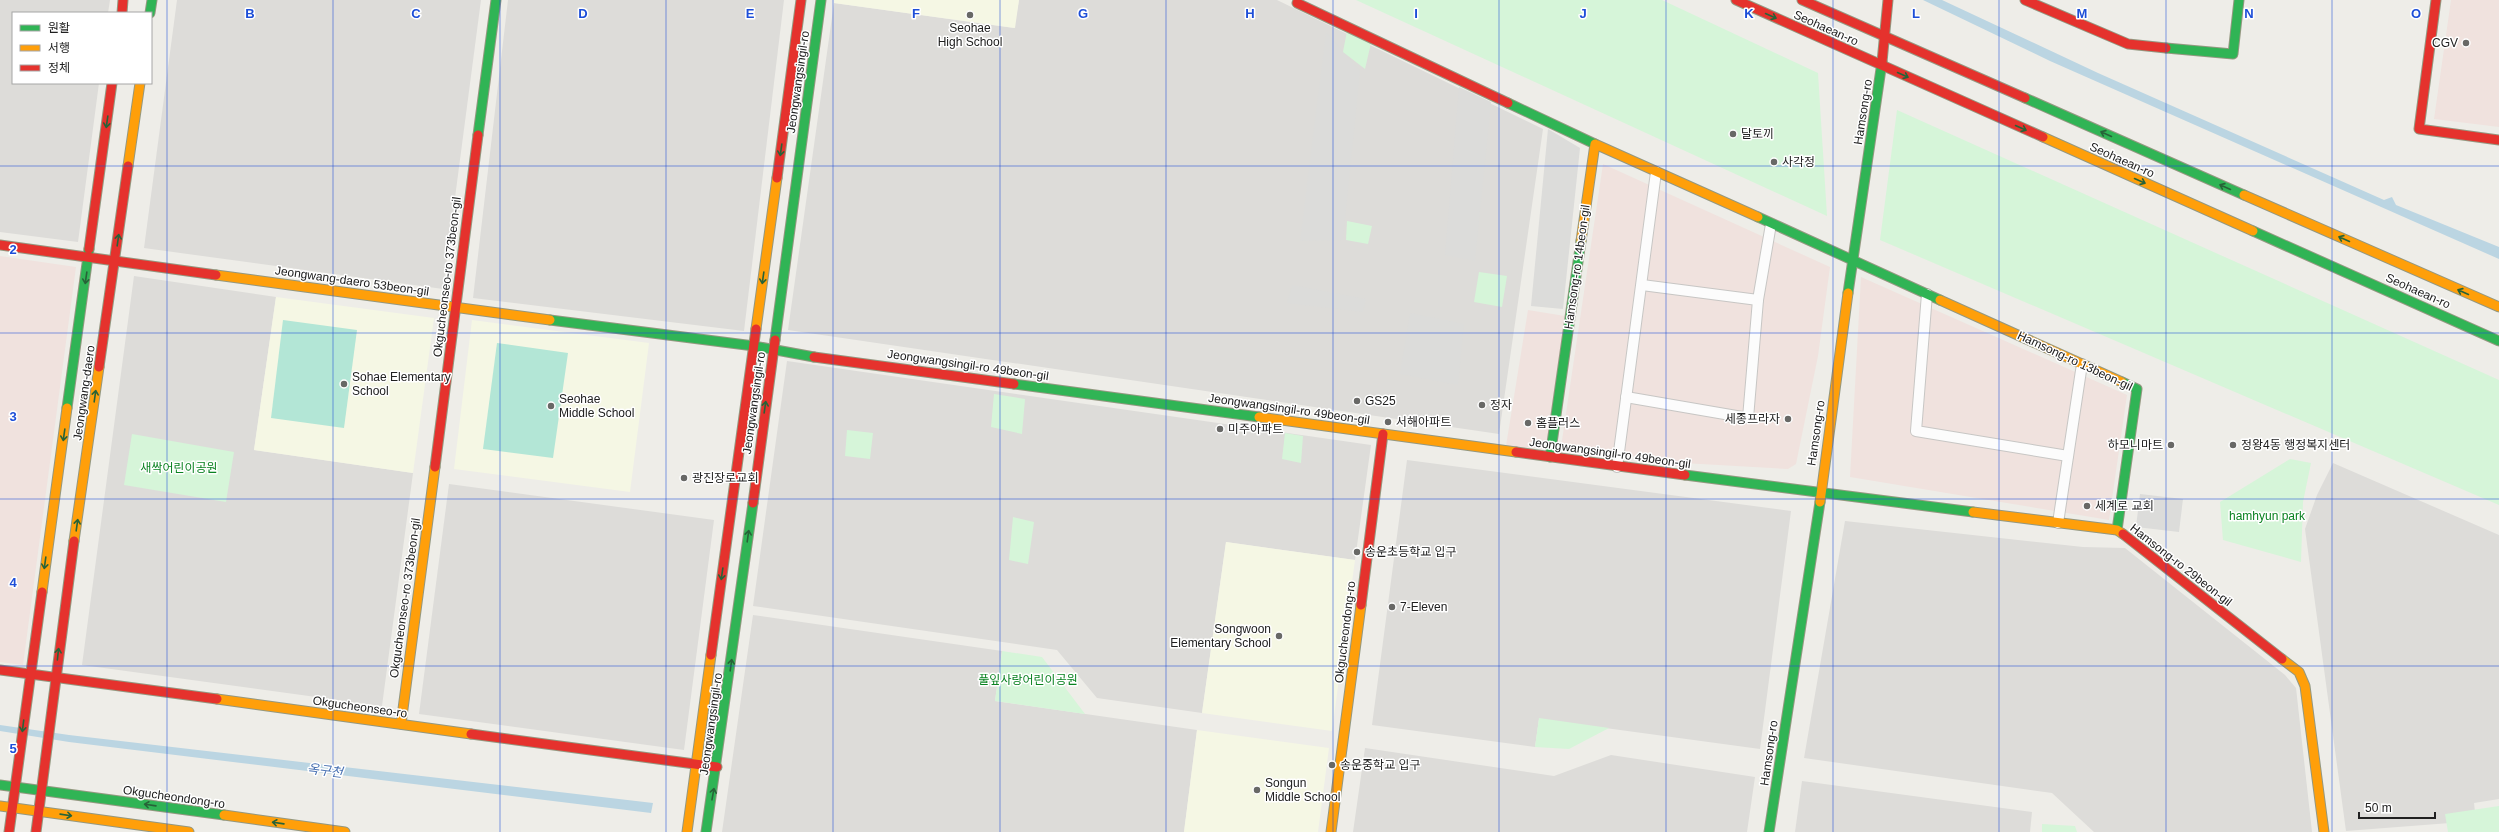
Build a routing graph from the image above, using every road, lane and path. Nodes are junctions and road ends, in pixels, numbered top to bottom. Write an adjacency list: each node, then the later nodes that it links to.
1 (123, 0): 13 (street)
2 (152, 0): 14 (street)
3 (496, 0): 30 (street, Okgucheonseo-ro 373beon-gil)
4 (801, 0): 33 (street, Jeongwangsingil-ro, one-way to 33)
5 (821, 0): 34 (street, Jeongwangsingil-ro)
6 (1736, 0): 16 (street, Seohaean-ro, one-way to 16)
7 (1802, 0): 15 (street, Seohaean-ro)
8 (1888, 0): 15 (street, Hamsong-ro)
9 (2025, 0): 10 (street)
10 (2239, 0)
11 (2436, 0): 19 (street)
12 (1297, 3): 20 (street)
13 (122, 12)
14 (150, 12)
15 (1886, 37): 16 (street, Hamsong-ro); 31 (street, Seohaean-ro, one-way to 15)
16 (1882, 66): 26 (street, Hamsong-ro); 32 (street, Seohaean-ro, one-way to 32)
17 (112, 84): 24 (street, Jeongwang-daero, one-way to 24)
18 (140, 84): 25 (street, Jeongwang-daero, one-way to 18)
19 (2499, 140)
20 (1595, 144): 21 (street); 39 (street, Hamsong-ro 14beon-gil)
21 (1656, 172): 22 (street); 27 (street)
22 (1771, 224): 26 (street); 29 (street)
23 (0, 245): 24 (street, Jeongwang-daero 53beon-gil)
24 (89, 257): 25 (street, Jeongwang-daero 53beon-gil); 45 (street, Jeongwang-daero, one-way to 45)
25 (115, 260): 30 (street, Jeongwang-daero 53beon-gil); 46 (street, Jeongwang-daero, one-way to 25)
26 (1852, 261): 28 (street, Hamsong-ro 13beon-gil); 41 (street, Hamsong-ro)
27 (1642, 285): 29 (street); 36 (street)
28 (1927, 294): 35 (street, Hamsong-ro 13beon-gil); 38 (street)
29 (1758, 300): 36 (street)
30 (455, 307): 33 (street, Jeongwang-daero 53beon-gil); 47 (street, Okgucheonseo-ro 373beon-gil)
31 (2499, 307)
32 (2499, 341)
33 (754, 346): 34 (street, Jeongwangsingil-ro 49beon-gil); 48 (street, Jeongwangsingil-ro, one-way to 48)
34 (773, 351): 37 (street, Jeongwangsingil-ro 49beon-gil); 49 (street, Jeongwangsingil-ro, one-way to 34)
35 (2082, 364): 38 (street); 43 (street, Hamsong-ro 13beon-gil)
36 (1626, 397): 40 (street)
37 (1383, 434): 39 (street, Jeongwangsingil-ro 49beon-gil); 62 (street, Okgucheondong-ro)
38 (2068, 456): 42 (street)
39 (1550, 457): 40 (street, Jeongwangsingil-ro 49beon-gil)
40 (1617, 466): 41 (street, Jeongwangsingil-ro 49beon-gil)
41 (1821, 494): 42 (street, Hamsong-ro 29beon-gil); 63 (street, Hamsong-ro)
42 (2058, 523): 43 (street, Hamsong-ro 29beon-gil)
43 (2117, 530): 64 (street, Hamsong-ro 29beon-gil)
44 (0, 670): 45 (street, Okgucheonseo-ro)
45 (30, 674): 46 (street, Okgucheonseo-ro); 51 (street, Jeongwang-daero, one-way to 51)
46 (56, 677): 47 (street, Okgucheonseo-ro); 52 (street, Jeongwang-daero)
47 (400, 724): 48 (street, Okgucheonseo-ro)
48 (696, 765): 49 (street, Okgucheonseo-ro); 60 (street, Jeongwangsingil-ro)
49 (718, 768): 61 (street, Jeongwangsingil-ro, one-way to 49)
50 (0, 785): 51 (street, Okgucheondong-ro)
51 (15, 787): 52 (street, Okgucheondong-ro); 54 (street)
52 (42, 791): 55 (street); 59 (street, Okgucheondong-ro, one-way to 52)
53 (0, 806): 54 (street)
54 (12, 808): 55 (street); 56 (street)
55 (39, 811): 57 (street); 58 (street, one-way to 58)
56 (9, 832)
57 (36, 832)
58 (189, 832)
59 (345, 832)
60 (687, 832)
61 (706, 832)
62 (1331, 832)
63 (1769, 832)
64 (2324, 832)

